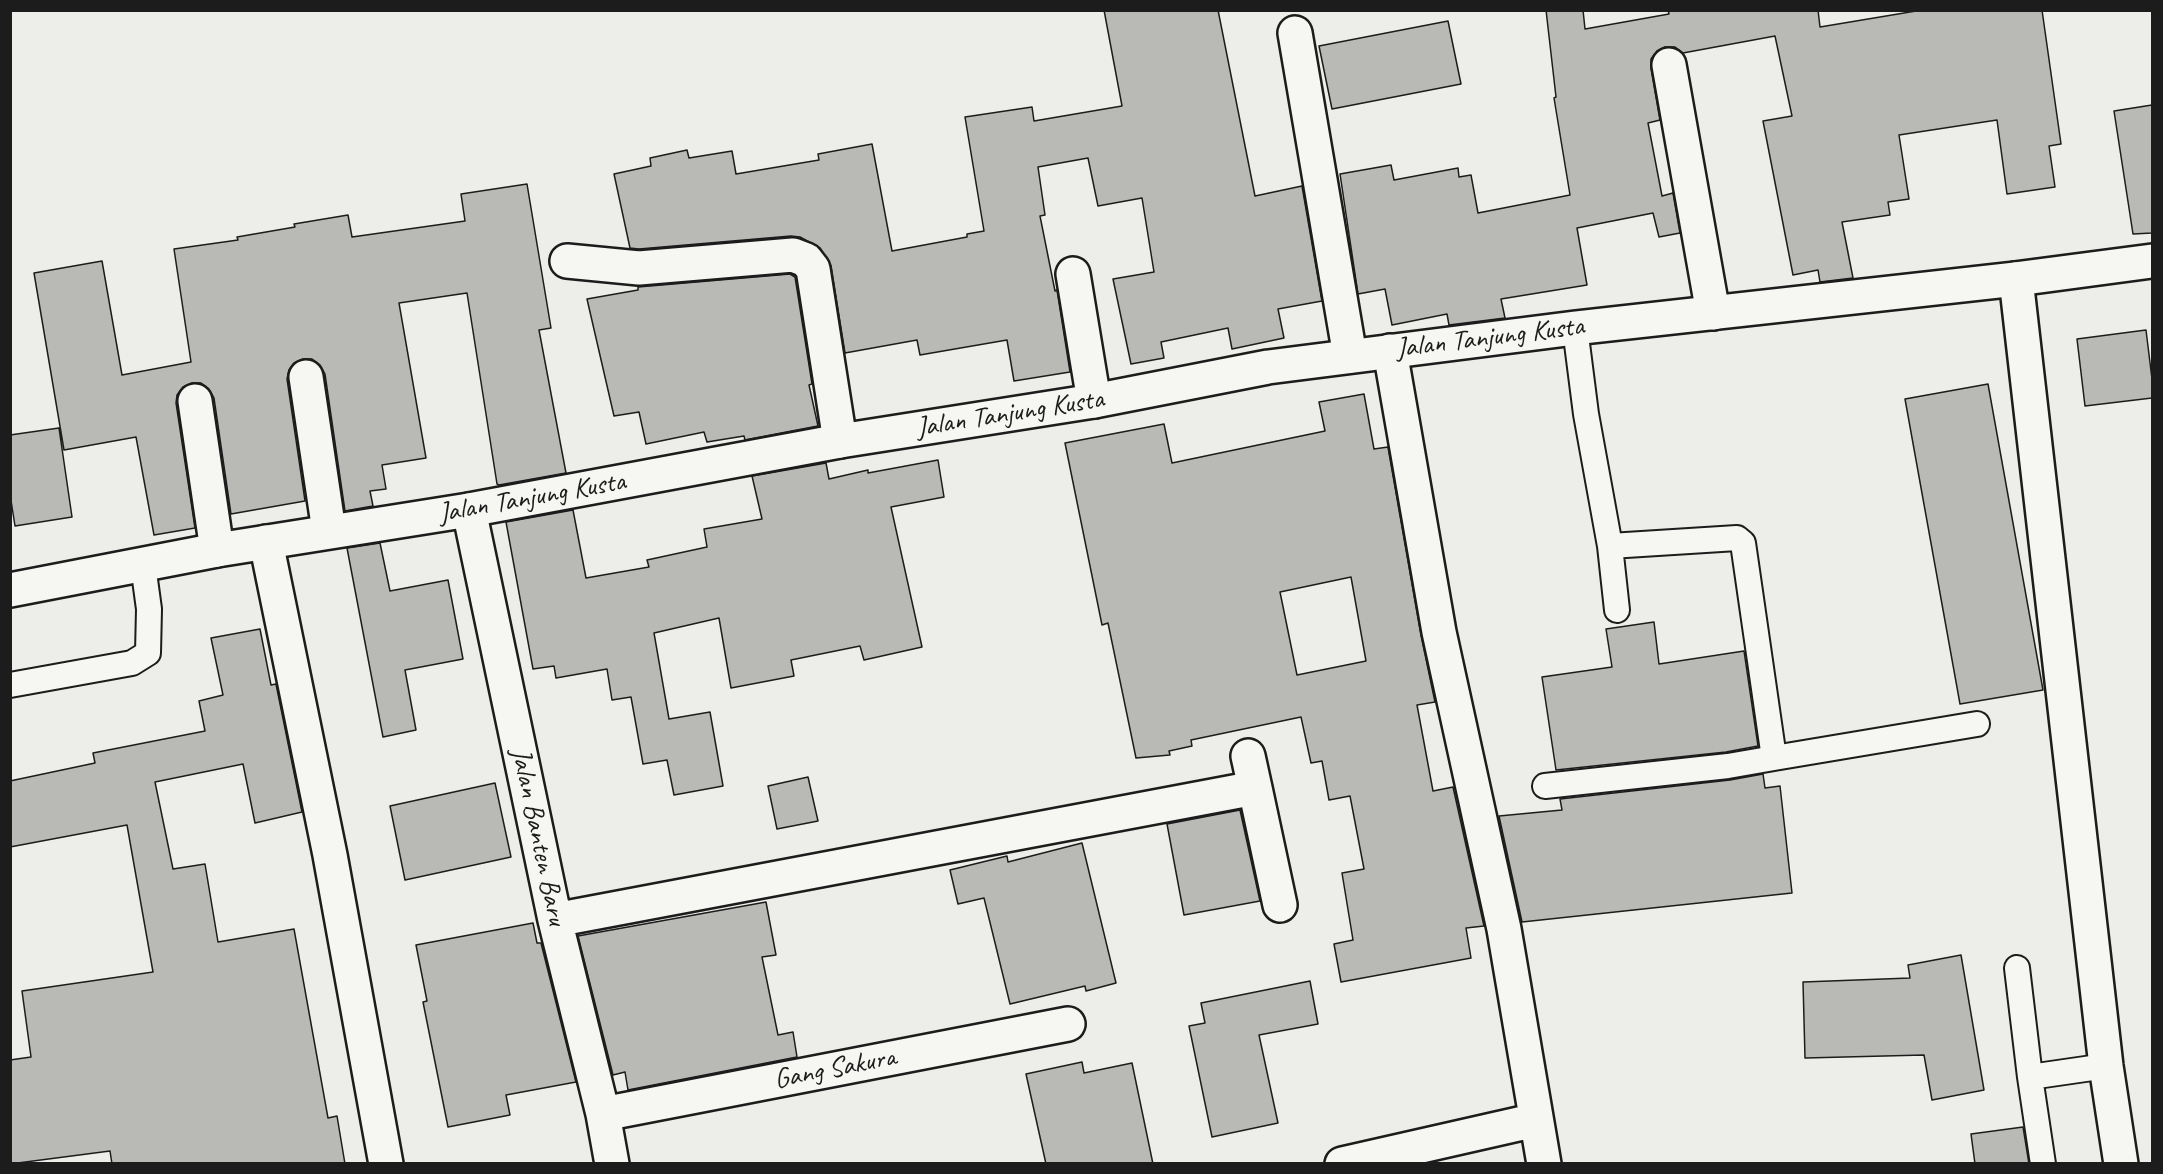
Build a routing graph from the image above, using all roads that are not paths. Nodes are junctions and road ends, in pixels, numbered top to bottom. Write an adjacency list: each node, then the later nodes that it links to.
1 (1294, 33): 10 (street)
2 (1669, 65): 7 (street)
3 (567, 261): 14 (street)
4 (2152, 261): 6 (street, Jalan Tanjung Kusta)
5 (1073, 274): 13 (street)
6 (2016, 279): 7 (street, Jalan Tanjung Kusta); 33 (street)
7 (1713, 313): 8 (street, Jalan Tanjung Kusta)
8 (1575, 328): 9 (street, Jalan Tanjung Kusta); 18 (lane)
9 (1390, 351): 10 (street, Jalan Tanjung Kusta); 36 (street)
10 (1350, 356): 13 (street, Jalan Tanjung Kusta)
11 (306, 377): 16 (street)
12 (195, 401): 19 (street)
13 (1094, 401): 14 (street, Jalan Tanjung Kusta)
14 (840, 441): 15 (street, Jalan Tanjung Kusta)
15 (469, 510): 16 (street, Jalan Tanjung Kusta); 30 (street, Jalan Banten Baru)
16 (329, 531): 17 (street, Jalan Tanjung Kusta)
17 (266, 542): 19 (street, Jalan Tanjung Kusta); 37 (street)
18 (1610, 546): 22 (lane); 26 (lane)
19 (217, 550): 20 (street, Jalan Tanjung Kusta)
20 (143, 565): 21 (street, Jalan Tanjung Kusta); 23 (lane)
21 (10, 590)
22 (1617, 610)
23 (10, 685)
24 (1977, 724): 26 (lane)
25 (1248, 756): 28 (street)
26 (1774, 758): 27 (lane)
27 (1545, 786)
28 (1255, 788): 29 (street); 30 (street)
29 (1280, 905)
30 (555, 920): 35 (street, Jalan Banten Baru)
31 (2017, 968): 34 (lane)
32 (1068, 1023): 35 (street, Gang Sakura)
33 (2106, 1066): 34 (lane); 42 (street)
34 (2030, 1077): 41 (lane)
35 (603, 1114): 38 (street, Jalan Banten Baru)
36 (1536, 1120): 39 (street); 40 (street)
37 (386, 1164)
38 (612, 1164)
39 (1342, 1164)
40 (1544, 1164)
41 (2043, 1164)
42 (2121, 1164)

